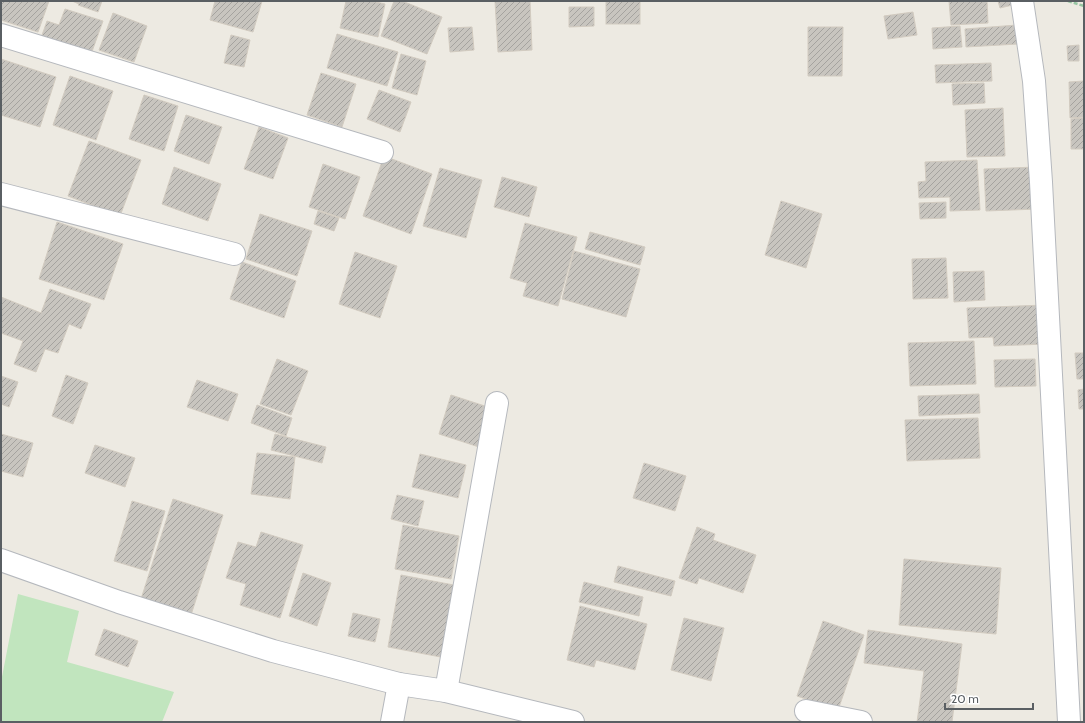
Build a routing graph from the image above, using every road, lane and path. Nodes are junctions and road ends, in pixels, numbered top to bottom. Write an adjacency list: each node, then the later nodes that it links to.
1 (1022, 1): 16 (street)
2 (1068, 1): 3 (path)
3 (1084, 6)
4 (1, 34): 5 (street)
5 (382, 152)
6 (1, 194): 7 (street)
7 (234, 254)
8 (497, 403): 11 (street)
9 (1, 560): 10 (street)
10 (400, 684): 11 (street); 13 (street)
11 (446, 691): 14 (street)
12 (806, 711): 15 (street)
13 (392, 722)
14 (573, 722)
15 (861, 722)
16 (1069, 722)

